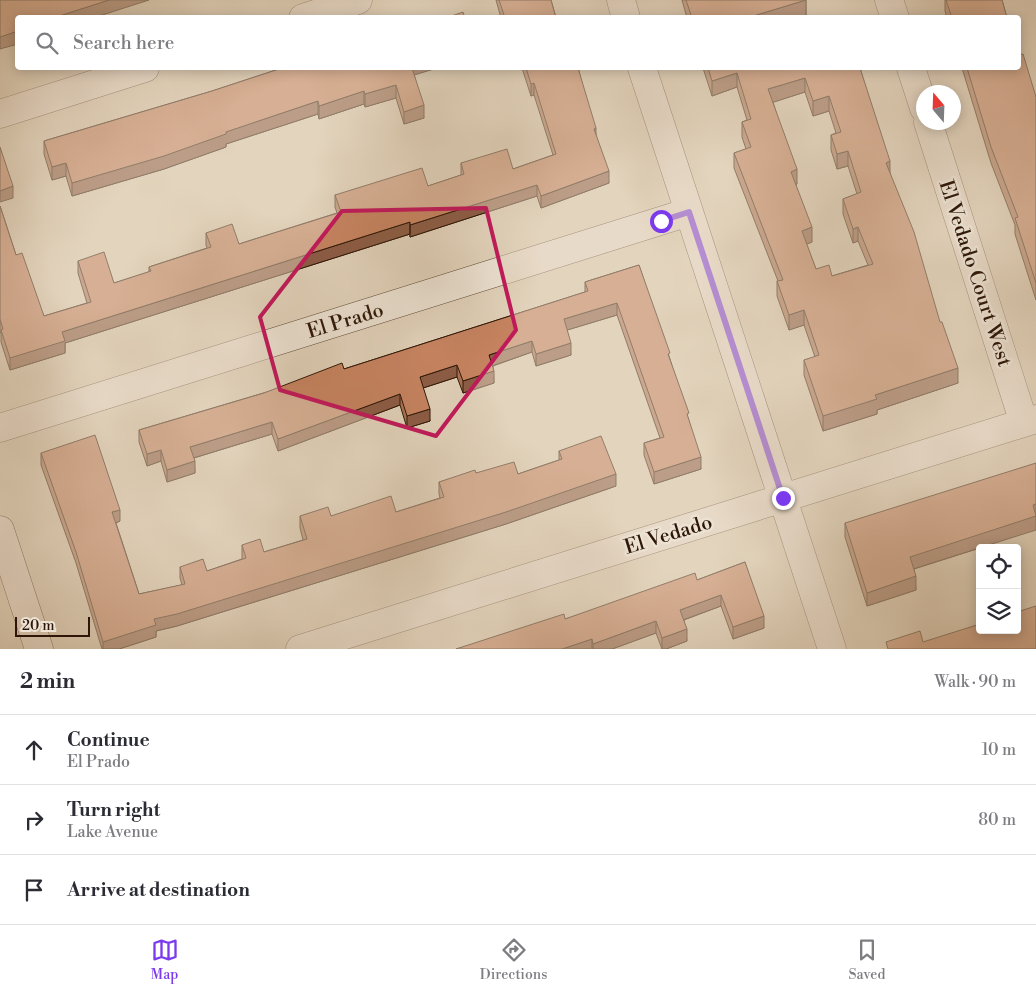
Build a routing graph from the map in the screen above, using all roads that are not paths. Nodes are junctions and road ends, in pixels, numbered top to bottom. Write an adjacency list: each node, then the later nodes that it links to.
1 (358, 0): 4 (street)
2 (620, 0): 5 (street)
3 (889, 0): 6 (street)
4 (312, 15)
5 (625, 15)
6 (894, 15)
7 (139, 70): 11 (street)
8 (643, 70): 13 (street)
9 (912, 70): 10 (street)
10 (917, 85)
11 (0, 114)
12 (931, 130): 14 (street, El Vedado Court West)
13 (689, 212): 15 (street, El Prado); 16 (street)
14 (1030, 421): 16 (street, El Vedado)
15 (0, 428)
16 (783, 498): 19 (street, El Vedado); 20 (street)
17 (0, 530): 18 (street)
18 (39, 649)
19 (300, 649)
20 (832, 649)

